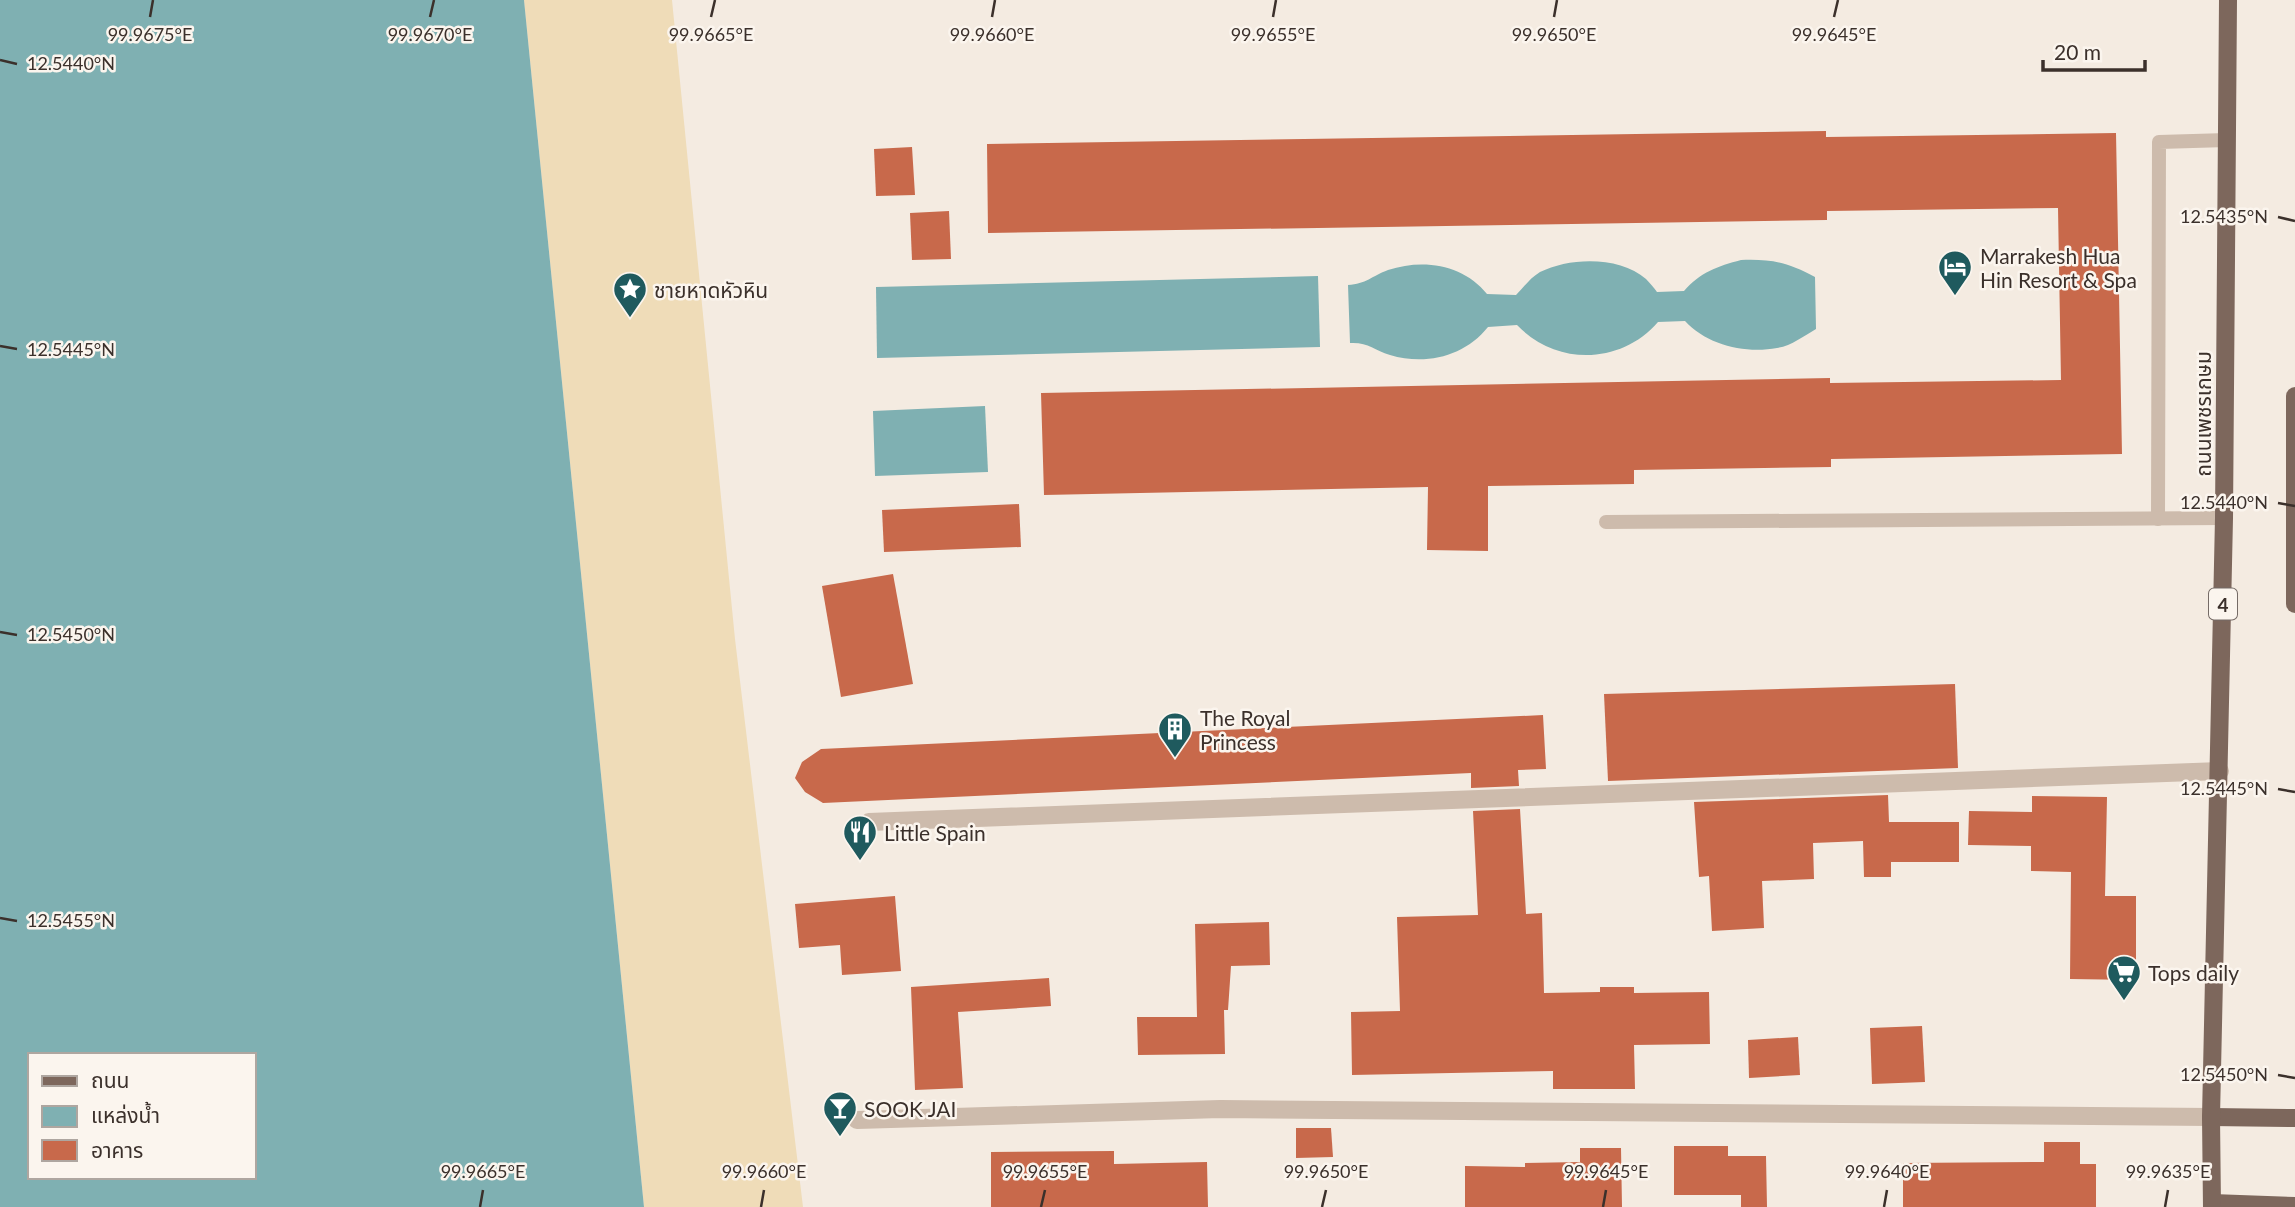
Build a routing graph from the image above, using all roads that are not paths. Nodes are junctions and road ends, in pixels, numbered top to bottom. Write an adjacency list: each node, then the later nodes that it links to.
1 (2228, 0): 2 (main road, ถนนเพชรเกษม / 4)
2 (2227, 140): 5 (main road, ถนนเพชรเกษม / 4); 6 (lane)
3 (2295, 396): 4 (main road)
4 (2295, 445): 8 (main road)
5 (2224, 518): 6 (lane); 9 (main road, ถนนเพชรเกษม / 4)
6 (2158, 519): 7 (lane)
7 (1606, 522)
8 (2295, 604)
9 (2220, 771): 10 (street); 11 (main road, ถนนเพชรเกษม / 4)
10 (869, 822)
11 (2211, 1117): 12 (main road); 13 (street); 14 (main road, ถนนเพชรเกษม / 4)
12 (2295, 1118)
13 (857, 1120)
14 (2212, 1205): 15 (main road)
15 (2295, 1206)

